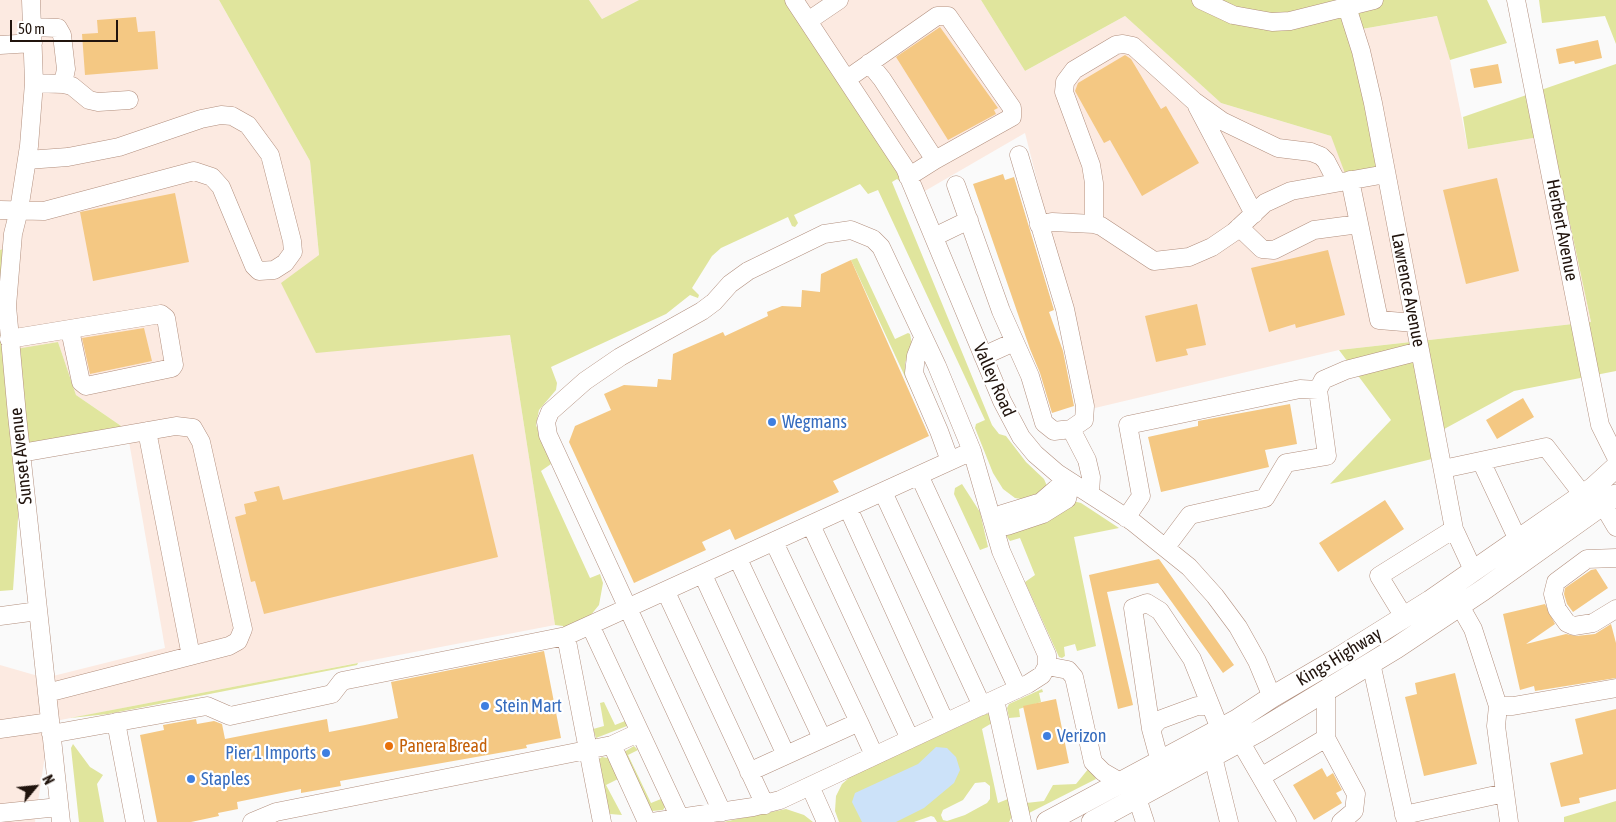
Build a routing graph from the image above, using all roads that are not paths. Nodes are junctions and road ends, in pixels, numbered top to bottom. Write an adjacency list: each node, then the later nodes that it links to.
1 (32, 0): 9 (street, Sunset Avenue)
2 (794, 0): 8 (street, Valley Road)
3 (839, 0): 8 (street)
4 (1202, 0): 7 (street)
5 (1374, 0): 7 (street)
6 (1516, 0): 45 (street, Herbert Avenue)
7 (1347, 7): 20 (street, Lawrence Avenue)
8 (808, 21): 12 (street, Valley Road)
9 (33, 35): 10 (street); 13 (street, Sunset Avenue); 14 (street)
10 (0, 45)
11 (869, 63): 12 (street); 19 (street); 19 (street)
12 (847, 79): 21 (street, Valley Road)
13 (34, 84): 14 (street); 18 (street, Sunset Avenue)
14 (63, 84): 15 (street)
15 (129, 100)
16 (1194, 101): 22 (street); 26 (street); 28 (street)
17 (1019, 155): 30 (street)
18 (27, 160): 25 (street, Sunset Avenue); 25 (street)
19 (935, 160): 21 (street)
20 (1386, 174): 22 (street); 33 (street, Lawrence Avenue)
21 (908, 177): 32 (street, Valley Road)
22 (1344, 181): 26 (street); 29 (street)
23 (956, 185): 27 (street)
24 (0, 210): 25 (street)
25 (19, 210): 35 (street, Sunset Avenue)
26 (1254, 214): 31 (street)
27 (969, 220): 32 (street); 37 (street)
28 (1094, 224): 30 (street); 31 (street)
29 (1359, 224): 31 (street); 33 (street)
30 (1039, 225): 41 (street)
31 (1239, 228)
32 (934, 237): 39 (street, Valley Road)
33 (1415, 323): 38 (street, Lawrence Avenue)
34 (70, 330): 34 (street); 35 (street)
35 (9, 338): 44 (street, Sunset Avenue)
36 (923, 338): 43 (street); 46 (street); 71 (street)
37 (1014, 342): 39 (street); 41 (street)
38 (1420, 351): 40 (street); 49 (street, Lawrence Avenue)
39 (983, 356): 51 (street, Valley Road)
40 (1318, 390): 57 (street); 64 (street)
41 (1071, 429): 53 (street)
42 (147, 431): 44 (street); 78 (street); 78 (street)
43 (972, 451): 46 (street); 58 (street)
44 (21, 453): 73 (street, Sunset Avenue)
45 (1616, 457)
46 (950, 461): 50 (street)
47 (1482, 461): 49 (street); 54 (street); 62 (street)
48 (1616, 467): 54 (main road, Kings Highway)
49 (1443, 469): 61 (street, Lawrence Avenue)
50 (919, 475): 52 (street); 82 (street)
51 (1071, 482): 53 (street, Valley Road); 58 (street)
52 (883, 492): 56 (street); 86 (street)
53 (1090, 494): 57 (street, Valley Road)
54 (1584, 495): 62 (main road, Kings Highway)
55 (1610, 500): 60 (street); 70 (main road, Kings Highway)
56 (848, 508): 59 (street); 91 (street)
57 (1126, 518): 64 (street, Valley Road)
58 (993, 523): 80 (street)
59 (811, 525): 63 (street); 99 (street)
60 (1616, 527)
61 (1454, 529): 67 (street, Lawrence Avenue); 75 (street)
62 (1518, 540): 67 (main road, Kings Highway)
63 (774, 542): 66 (street); 90 (street)
64 (1166, 547): 85 (street, Valley Road)
65 (1616, 558): 72 (street)
66 (738, 559): 68 (street); 97 (street)
67 (1473, 570): 75 (main road, Kings Highway)
68 (703, 575): 69 (street); 103 (street)
69 (666, 592): 71 (street); 107 (street)
70 (1460, 606): 79 (main road, Kings Highway); 88 (street)
71 (629, 609): 76 (street); 114 (street)
72 (1616, 609)
73 (38, 611): 74 (street); 84 (street, Sunset Avenue)
74 (0, 616)
75 (1404, 617): 85 (main road, Kings Highway)
76 (591, 627): 77 (street); 96 (street)
77 (566, 636): 89 (street); 102 (street)
78 (191, 656): 84 (street)
79 (1371, 663): 83 (main road, Kings Highway); 119 (street)
80 (1047, 666): 82 (street); 109 (street)
81 (1616, 688): 88 (street)
82 (1018, 689): 86 (street)
83 (1326, 690): 98 (street); 100 (main road, Kings Highway)
84 (47, 694): 92 (street, Sunset Avenue)
85 (1272, 696): 95 (main road, Kings Highway)
86 (989, 703): 91 (street); 127 (street)
87 (1209, 706): 94 (street); 94 (street); 95 (street)
88 (1498, 706): 111 (street)
89 (116, 722): 92 (street); 121 (street)
90 (859, 722): 97 (street); 104 (street)
91 (945, 722): 99 (street)
92 (51, 728): 93 (street); 116 (street, Sunset Avenue)
93 (0, 729)
94 (1151, 729): 106 (street)
95 (1220, 729): 106 (main road, Kings Highway)
96 (640, 732): 101 (street); 117 (street)
97 (822, 738): 103 (street)
98 (1326, 738): 108 (street); 132 (street)
99 (910, 739): 104 (street)
100 (1240, 741): 105 (main road, Kings Highway); 108 (street)
101 (612, 745): 102 (street); 124 (street)
102 (588, 750): 122 (street); 123 (street)
103 (786, 755): 107 (street)
104 (874, 755): 110 (street)
105 (1213, 757): 112 (main road, Kings Highway); 130 (street)
106 (1160, 762): 109 (main road, Kings Highway)
107 (749, 772): 113 (street)
108 (1261, 777): 131 (street)
109 (1122, 783): 128 (main road, Kings Highway)
110 (810, 786): 113 (street); 126 (street)
111 (1505, 793): 119 (street); 133 (street)
112 (1137, 798): 120 (main road, Kings Highway); 129 (street)
113 (765, 805): 114 (street)
114 (722, 812): 118 (street)
115 (0, 813): 116 (street)
116 (60, 815)
117 (680, 818): 118 (street); 125 (street)
118 (702, 818)
119 (1405, 818)
120 (1100, 820)
121 (135, 822)
122 (252, 822)
123 (602, 822)
124 (647, 822)
125 (652, 822)
126 (826, 822)
127 (1022, 822)
128 (1047, 822)
129 (1145, 822)
130 (1229, 822)
131 (1287, 822)
132 (1341, 822)
133 (1509, 822)

